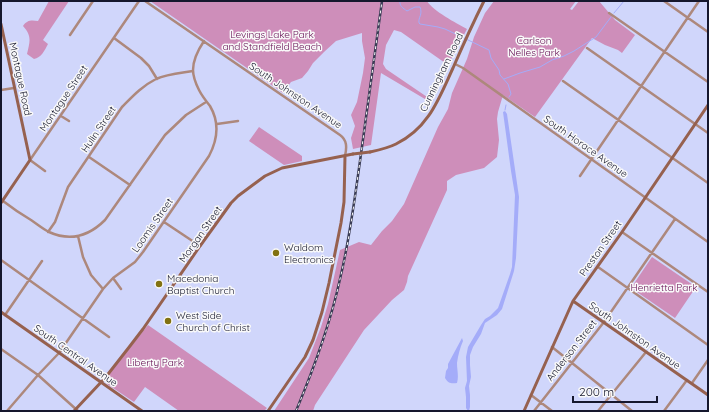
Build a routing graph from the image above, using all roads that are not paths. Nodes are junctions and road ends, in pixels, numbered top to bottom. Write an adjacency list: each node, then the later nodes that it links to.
1 (93, 1): 11 (street)
2 (139, 1): 12 (street, Montague Street)
3 (145, 1): 13 (street, South Johnston Avenue)
4 (484, 1): 18 (street, Cunningham Road)
5 (664, 1): 8 (street)
6 (699, 1): 8 (street)
7 (609, 13): 17 (street)
8 (688, 18): 10 (street); 17 (street)
9 (1, 24): 15 (street, Montague Road)
10 (708, 32)
11 (70, 35)
12 (114, 38): 20 (street); 28 (street, Montague Street)
13 (204, 41): 19 (street); 35 (street, South Johnston Avenue)
14 (1, 45): 15 (street)
15 (5, 45): 24 (street, Montague Road)
16 (588, 48): 23 (street)
17 (665, 52): 22 (street); 23 (street)
18 (455, 64): 35 (street, Cunningham Road, bridge); 38 (street, South Horace Avenue)
19 (193, 71): 20 (street, Hulin Street); 26 (street, Loomis Street)
20 (157, 79): 36 (street, Hulin Street)
21 (563, 82): 29 (street)
22 (708, 82)
23 (641, 86): 29 (street); 33 (street)
24 (14, 88): 25 (street); 39 (street, Montague Road)
25 (1, 90)
26 (206, 102): 32 (street, Loomis Street); 43 (street)
27 (708, 105): 33 (street, Preston Street)
28 (61, 116): 30 (street); 39 (street, Montague Street)
29 (618, 120): 37 (street); 38 (street)
30 (69, 121)
31 (238, 121): 32 (street)
32 (217, 124): 47 (street, Loomis Street)
33 (695, 124): 34 (street); 37 (street, Preston Street)
34 (708, 133)
35 (346, 156): 52 (street, Morgan Street); 87 (street)
36 (89, 157): 43 (street); 48 (street, Hulin Street)
37 (672, 158): 42 (street); 44 (street, Preston Street)
38 (591, 159): 41 (street); 44 (street, South Horace Avenue)
39 (30, 160): 40 (street); 45 (street, Montague Street)
40 (45, 171)
41 (580, 176)
42 (708, 183)
43 (130, 185): 50 (street)
44 (645, 198): 46 (street, South Horace Avenue); 49 (street, Preston Street)
45 (2, 202): 48 (street)
46 (675, 219): 51 (street, South Horace Avenue); 53 (street, Anderson Street)
47 (164, 222): 52 (street); 57 (street, Loomis Street)
48 (48, 232): 50 (street)
49 (622, 232): 53 (street); 56 (street, Preston Street)
50 (78, 236): 60 (street)
51 (708, 242)
52 (200, 246): 78 (street, Morgan Street)
53 (651, 253): 59 (street, Anderson Street); 62 (street)
54 (1, 260): 58 (street)
55 (42, 261): 58 (street)
56 (598, 267): 59 (street); 63 (street, Preston Street)
57 (113, 278): 60 (street, Loomis Street); 61 (street)
58 (29, 280): 65 (street); 66 (street)
59 (628, 288): 67 (street, Anderson Street); 69 (street)
60 (103, 289): 66 (street, Loomis Street)
61 (121, 289)
62 (708, 292)
63 (573, 301): 67 (street, South Johnston Avenue); 70 (street, Preston Street)
64 (1, 312): 65 (street, South Central Avenue)
65 (5, 315): 72 (street, South Central Avenue)
66 (83, 318): 68 (street); 72 (street, Loomis Street)
67 (604, 322): 73 (street, South Johnston Avenue); 75 (street, Anderson Street)
68 (109, 337)
69 (708, 345)
70 (552, 347): 75 (street); 81 (street, Preston Street)
71 (1, 349): 76 (street)
72 (59, 352): 76 (street, Loomis Street); 78 (street, South Central Avenue)
73 (646, 352): 77 (street, South Johnston Avenue); 80 (street)
74 (708, 360): 79 (street)
75 (572, 362): 80 (street); 83 (street, Anderson Street)
76 (38, 375): 84 (street); 85 (street, Loomis Street)
77 (687, 380): 79 (street, South Johnston Avenue); 93 (street)
78 (101, 382): 84 (street, Morgan Street); 86 (street, South Central Avenue)
79 (692, 383): 82 (street, South Johnston Avenue)
80 (612, 394): 91 (street); 92 (street)
81 (531, 395): 83 (street); 88 (street, Preston Street)
82 (708, 395)
83 (541, 402): 89 (street, Anderson Street); 90 (street)
84 (76, 410)
85 (7, 411)
86 (142, 411)
87 (268, 411)
88 (524, 411)
89 (534, 411)
90 (552, 411)
91 (598, 411)
92 (632, 411)
93 (664, 411)

